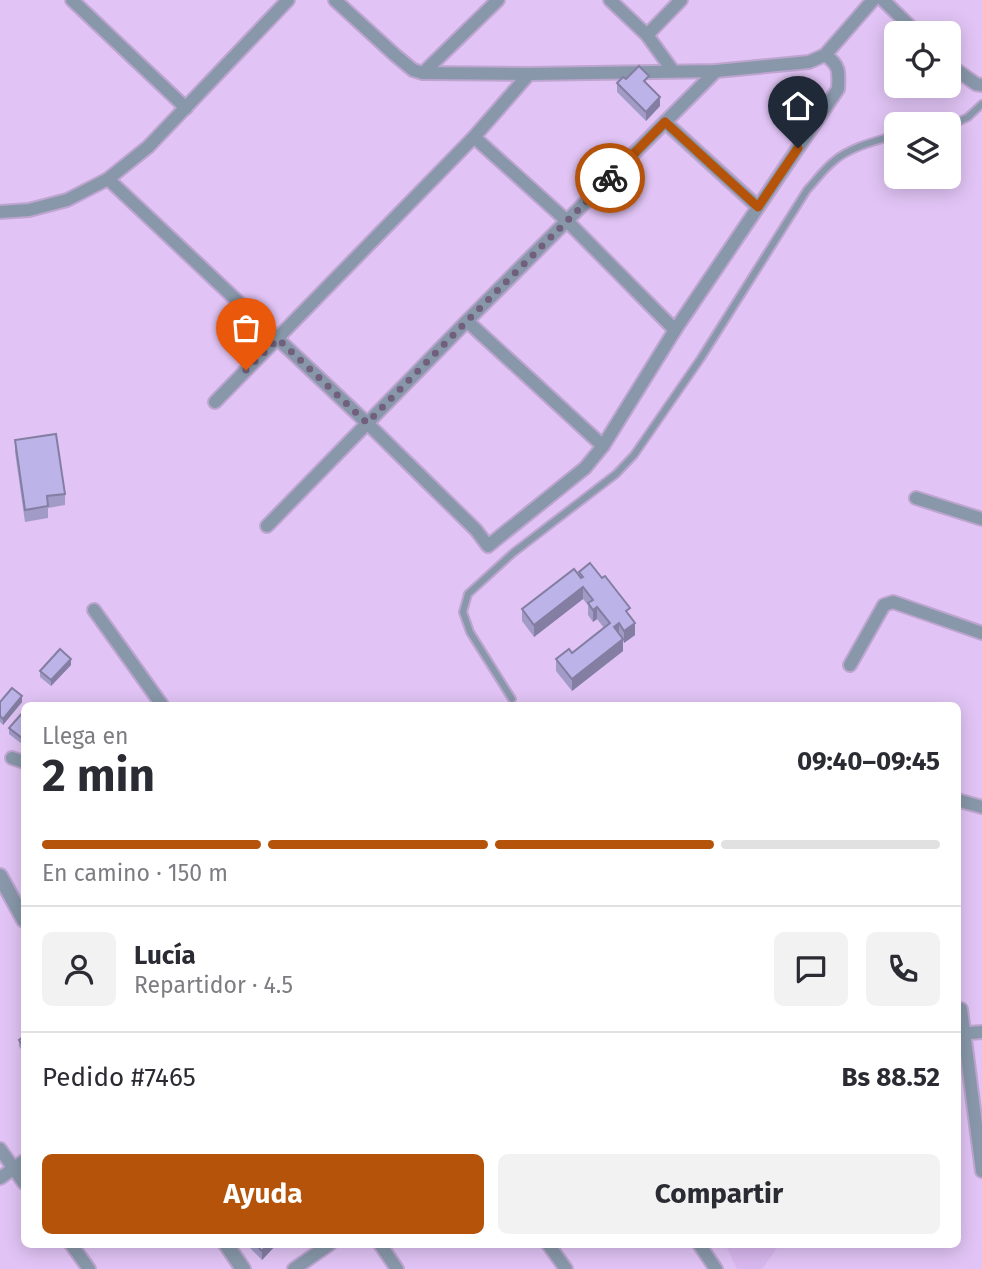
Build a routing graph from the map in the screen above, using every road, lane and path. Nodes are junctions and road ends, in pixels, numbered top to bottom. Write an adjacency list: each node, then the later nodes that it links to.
1 (72, 0): 19 (street)
2 (288, 0): 19 (street)
3 (335, 0): 15 (street)
4 (498, 0): 15 (street)
5 (610, 0): 10 (street)
6 (681, 0): 10 (street)
7 (873, 0): 11 (street)
8 (883, 0): 9 (street)
9 (905, 21)
10 (648, 35): 12 (street)
11 (825, 55): 13 (street); 25 (street)
12 (673, 71): 13 (street); 16 (street)
13 (716, 71): 21 (street)
14 (961, 73): 17 (street)
15 (424, 74): 16 (street)
16 (529, 74): 22 (street)
17 (982, 85)
18 (982, 104): 20 (lane)
19 (186, 108): 24 (street)
20 (961, 120)
21 (665, 122): 25 (street); 27 (street)
22 (474, 137): 27 (street); 30 (street)
23 (884, 138): 40 (lane)
24 (108, 179): 26 (street); 30 (street)
25 (758, 207): 29 (street)
26 (0, 212)
27 (566, 222): 28 (street); 29 (street)
28 (467, 321): 32 (street); 33 (street)
29 (675, 330): 33 (street)
30 (278, 339): 31 (street); 32 (street)
31 (215, 402)
32 (367, 423): 33 (street); 36 (street)
33 (603, 446)
34 (916, 498): 35 (street)
35 (982, 519)
36 (267, 526)
37 (94, 610): 41 (street)
38 (982, 633): 39 (street)
39 (850, 665)
40 (512, 699)
41 (160, 702)
42 (961, 801): 43 (street)
43 (982, 807)
44 (0, 876): 45 (street)
45 (21, 914)
46 (961, 1009): 48 (street)
47 (982, 1032): 48 (street)
48 (961, 1034): 51 (street)
49 (0, 1149): 50 (street)
50 (19, 1165): 52 (street)
51 (982, 1171)
52 (0, 1178)
53 (74, 1248): 59 (street)
54 (229, 1248): 60 (street)
55 (324, 1248): 61 (street)
56 (383, 1248): 62 (street)
57 (551, 1248): 63 (street)
58 (702, 1248): 64 (street)
59 (89, 1269)
60 (243, 1269)
61 (294, 1269)
62 (397, 1269)
63 (566, 1269)
64 (716, 1269)

